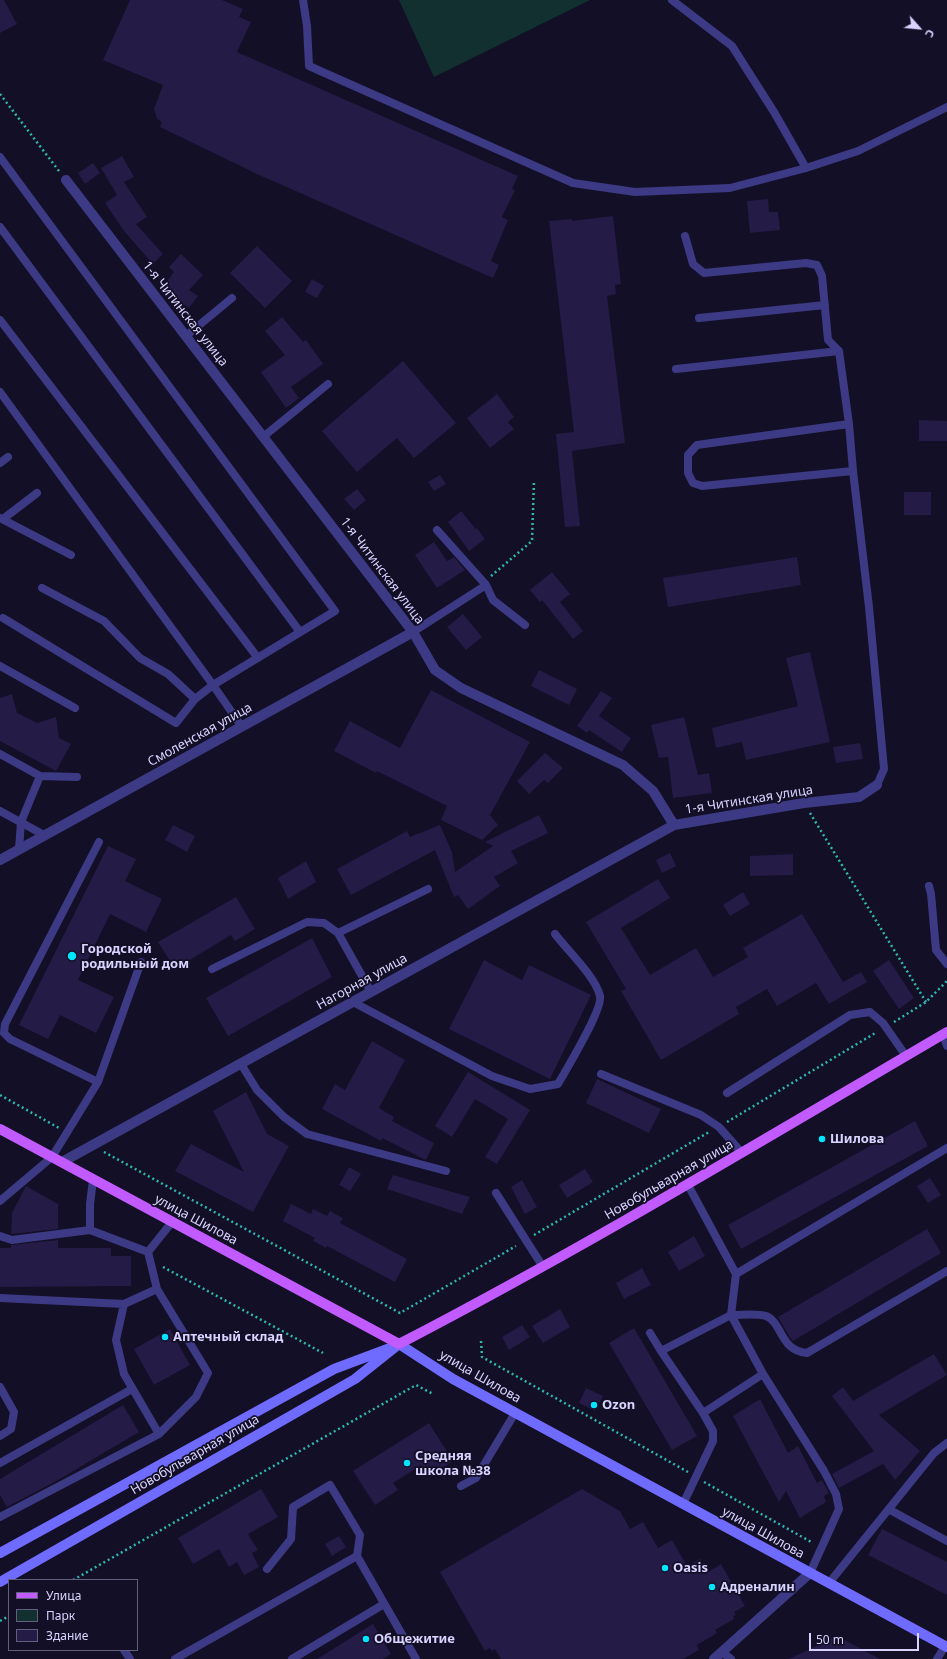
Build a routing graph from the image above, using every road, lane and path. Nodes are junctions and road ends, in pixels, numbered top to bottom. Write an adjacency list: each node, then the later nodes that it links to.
1 (303, 0): 6 (lane)
2 (672, 0): 6 (lane)
3 (0, 94): 7 (path)
4 (947, 107): 6 (lane)
5 (0, 157): 33 (lane)
6 (806, 168)
7 (66, 180): 14 (street, 1-я Читинская улица)
8 (0, 227): 33 (lane)
9 (686, 236): 11 (lane)
10 (232, 298): 14 (lane)
11 (825, 305): 12 (lane); 15 (lane)
12 (699, 318)
13 (0, 320): 35 (lane)
14 (186, 336): 20 (street, 1-я Читинская улица)
15 (839, 351): 16 (lane); 19 (lane)
16 (676, 369)
17 (328, 384): 20 (lane)
18 (0, 392): 37 (lane)
19 (849, 424): 23 (lane); 23 (lane)
20 (263, 437): 34 (street, 1-я Читинская улица)
21 (8, 457): 22 (lane)
22 (0, 463)
23 (853, 471): 44 (lane)
24 (534, 480): 29 (path)
25 (36, 492): 26 (lane)
26 (2, 518): 28 (lane)
27 (437, 530): 29 (lane)
28 (72, 555)
29 (486, 585): 32 (lane); 34 (lane)
30 (42, 588): 38 (lane)
31 (3, 618): 38 (lane)
32 (525, 625)
33 (300, 632): 35 (lane)
34 (413, 632): 40 (street, Смоленская улица); 48 (street, 1-я Читинская улица)
35 (258, 658): 37 (lane)
36 (0, 666): 39 (lane)
37 (213, 685): 38 (lane); 40 (lane)
38 (195, 699)
39 (75, 708)
40 (242, 727): 49 (street, Смоленская улица)
41 (0, 754): 42 (lane)
42 (40, 776): 43 (lane); 47 (lane)
43 (76, 778)
44 (877, 785): 45 (street, 1-я Читинская улица)
45 (804, 803): 48 (street, 1-я Читинская улица); 63 (path)
46 (0, 811): 47 (lane)
47 (21, 822): 49 (lane); 51 (lane)
48 (674, 825): 61 (street, Нагорная улица)
49 (44, 835): 51 (street, Смоленская улица)
50 (99, 842): 70 (lane)
51 (19, 849): 52 (street, Смоленская улица)
52 (0, 860)
53 (929, 886): 58 (lane)
54 (428, 889): 55 (lane)
55 (338, 933): 59 (lane); 61 (lane)
56 (555, 934): 62 (lane)
57 (141, 962): 70 (lane)
58 (947, 964)
59 (212, 969)
60 (947, 981): 63 (path)
61 (371, 992): 62 (street, Нагорная улица)
62 (353, 1002): 68 (street, Нагорная улица)
63 (926, 1002): 64 (path)
64 (885, 1027): 67 (lane); 71 (lane); 73 (path)
65 (945, 1033): 66 (lane); 67 (main road, Новобульварная улица)
66 (947, 1046)
67 (906, 1056): 78 (main road, Новобульварная улица)
68 (240, 1064): 76 (street, Нагорная улица); 81 (lane)
69 (601, 1074): 73 (lane)
70 (98, 1082): 75 (lane)
71 (727, 1093)
72 (0, 1095): 75 (path)
73 (719, 1127): 78 (lane); 89 (path)
74 (0, 1129): 79 (main road, улица Шилова)
75 (68, 1133): 79 (lane)
76 (91, 1146): 80 (street, Нагорная улица); 89 (path)
77 (947, 1148): 94 (lane)
78 (742, 1153): 83 (main road, Новобульварная улица)
79 (52, 1157): 80 (main road, улица Шилова); 85 (lane)
80 (62, 1162): 82 (main road, улица Шилова)
81 (446, 1171)
82 (94, 1180): 86 (main road, улица Шилова); 87 (lane)
83 (688, 1185): 92 (main road, Новобульварная улица); 94 (lane)
84 (496, 1193): 89 (lane)
85 (0, 1202)
86 (172, 1222): 90 (lane); 101 (main road, улица Шилова)
87 (90, 1230): 88 (lane); 90 (lane)
88 (0, 1236)
89 (526, 1240): 92 (lane)
90 (148, 1252): 91 (lane)
91 (151, 1261): 95 (lane); 103 (path)
92 (543, 1267): 101 (main road, Новобульварная улица)
93 (947, 1271): 98 (lane)
94 (736, 1274): 98 (lane)
95 (157, 1289): 97 (lane); 110 (lane)
96 (0, 1298): 97 (lane)
97 (124, 1304): 106 (lane)
98 (731, 1315): 102 (lane); 104 (lane)
99 (650, 1333): 102 (lane)
100 (481, 1341): 114 (path)
101 (399, 1344): 108 (main road, улица Шилова); 121 (main road, Новобульварная улица); 126 (main road, Новобульварная улица)
102 (661, 1351): 109 (lane)
103 (323, 1352)
104 (764, 1374): 109 (lane); 120 (lane)
105 (0, 1387): 111 (lane)
106 (132, 1389): 110 (lane); 113 (lane)
107 (433, 1394): 125 (path)
108 (515, 1412): 115 (lane); 116 (main road, улица Шилова)
109 (703, 1413): 114 (lane)
110 (159, 1434): 118 (lane)
111 (0, 1436)
112 (947, 1443): 117 (lane)
113 (0, 1463)
114 (696, 1477): 116 (lane); 120 (path)
115 (461, 1486)
116 (683, 1504): 124 (main road, улица Шилова)
117 (890, 1510): 119 (lane); 127 (lane)
118 (0, 1517)
119 (947, 1541)
120 (821, 1548): 124 (lane)
121 (0, 1553)
122 (357, 1556): 123 (lane); 128 (lane); 131 (lane)
123 (267, 1569)
124 (810, 1573): 127 (main road, улица Шилова); 130 (street)
125 (75, 1579)
126 (0, 1582)
127 (829, 1584): 129 (main road, улица Шилова)
128 (384, 1604): 132 (lane); 133 (lane)
129 (946, 1647): 135 (lane)
130 (718, 1656): 134 (lane)
131 (175, 1659)
132 (292, 1659)
133 (416, 1659)
134 (731, 1659)
135 (937, 1659)

